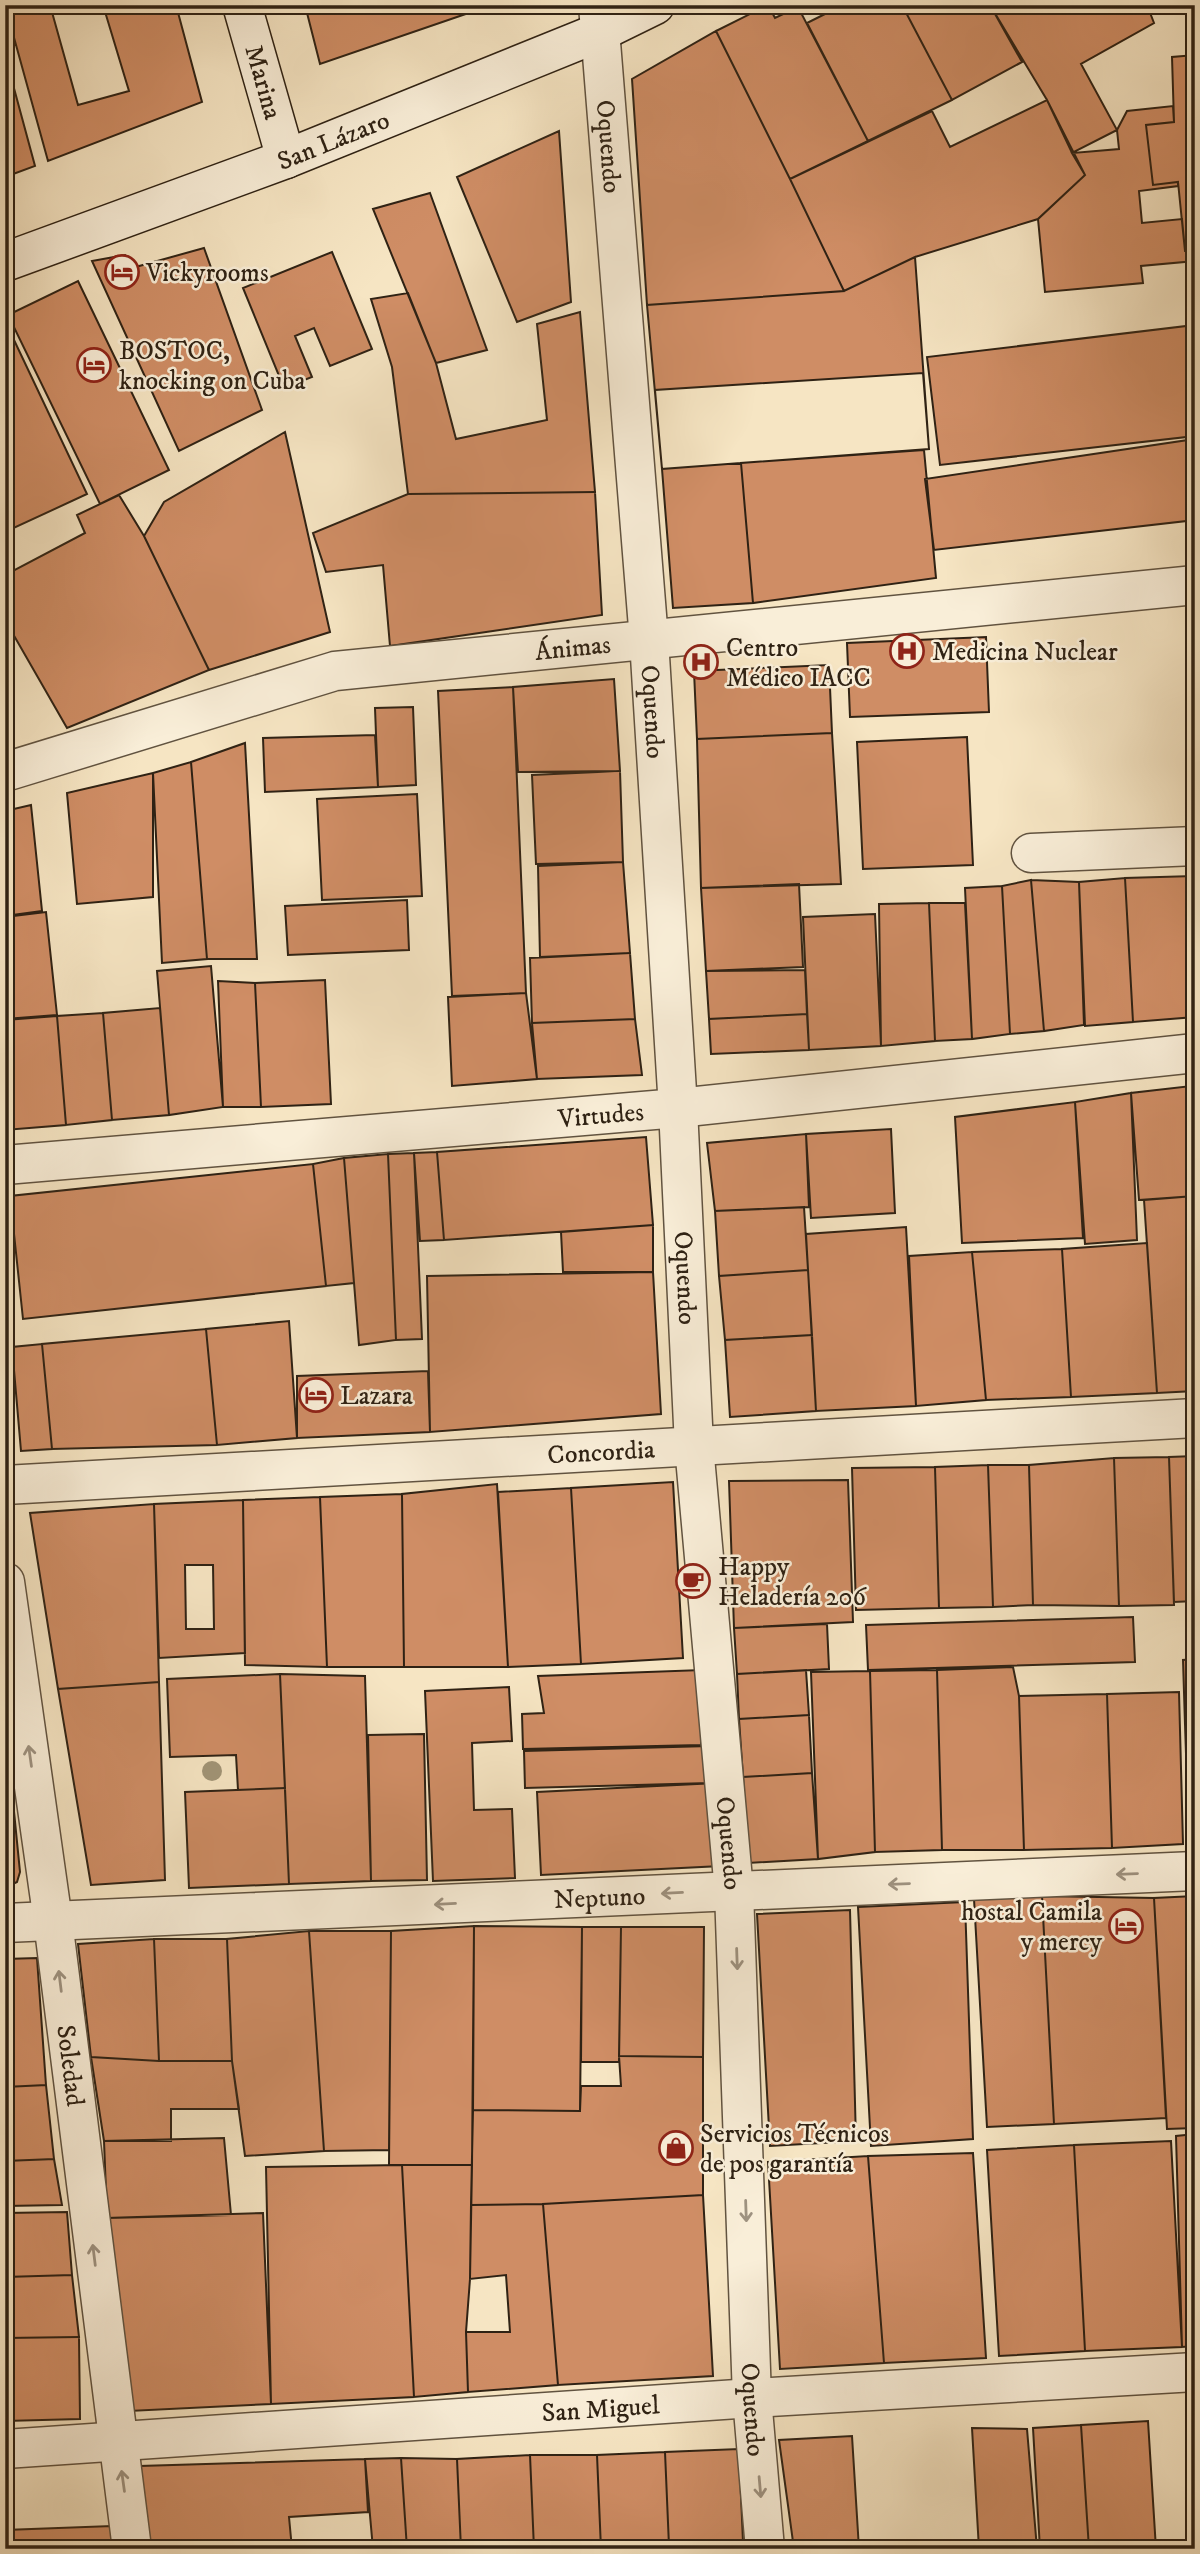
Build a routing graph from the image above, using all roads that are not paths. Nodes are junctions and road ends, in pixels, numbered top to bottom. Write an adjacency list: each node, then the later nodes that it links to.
1 (242, 5): 4 (street, Marina)
2 (655, 5): 3 (street, San Lázaro)
3 (599, 19): 4 (street, San Lázaro); 7 (street, Oquendo)
4 (286, 159): 5 (street, San Lázaro)
5 (5, 261)
6 (1195, 585): 7 (street, Ánimas)
7 (649, 640): 8 (street, Ánimas); 12 (street, Oquendo)
8 (5, 772)
9 (1195, 846): 10 (street)
10 (1031, 853)
11 (1195, 1053): 12 (street, Virtudes)
12 (678, 1108): 13 (street, Virtudes); 15 (street, Oquendo)
13 (5, 1165)
14 (1195, 1418): 15 (street, Concordia)
15 (694, 1446): 16 (street, Concordia); 19 (street, Oquendo)
16 (5, 1485)
17 (5, 1582): 20 (street, Soledad, one-way to 17)
18 (1195, 1871): 19 (street, Neptuno, one-way to 19)
19 (734, 1891): 20 (street, Neptuno, one-way to 20); 23 (street, Oquendo, one-way to 23)
20 (53, 1921): 21 (street, Neptuno); 24 (street, Soledad, one-way to 20)
21 (5, 1923)
22 (1195, 2372): 23 (street, San Miguel)
23 (752, 2398): 24 (street, San Miguel); 27 (street, Oquendo, one-way to 27)
24 (117, 2442): 25 (street, San Miguel); 26 (street, Soledad, one-way to 24)
25 (5, 2449)
26 (132, 2549)
27 (765, 2549)

